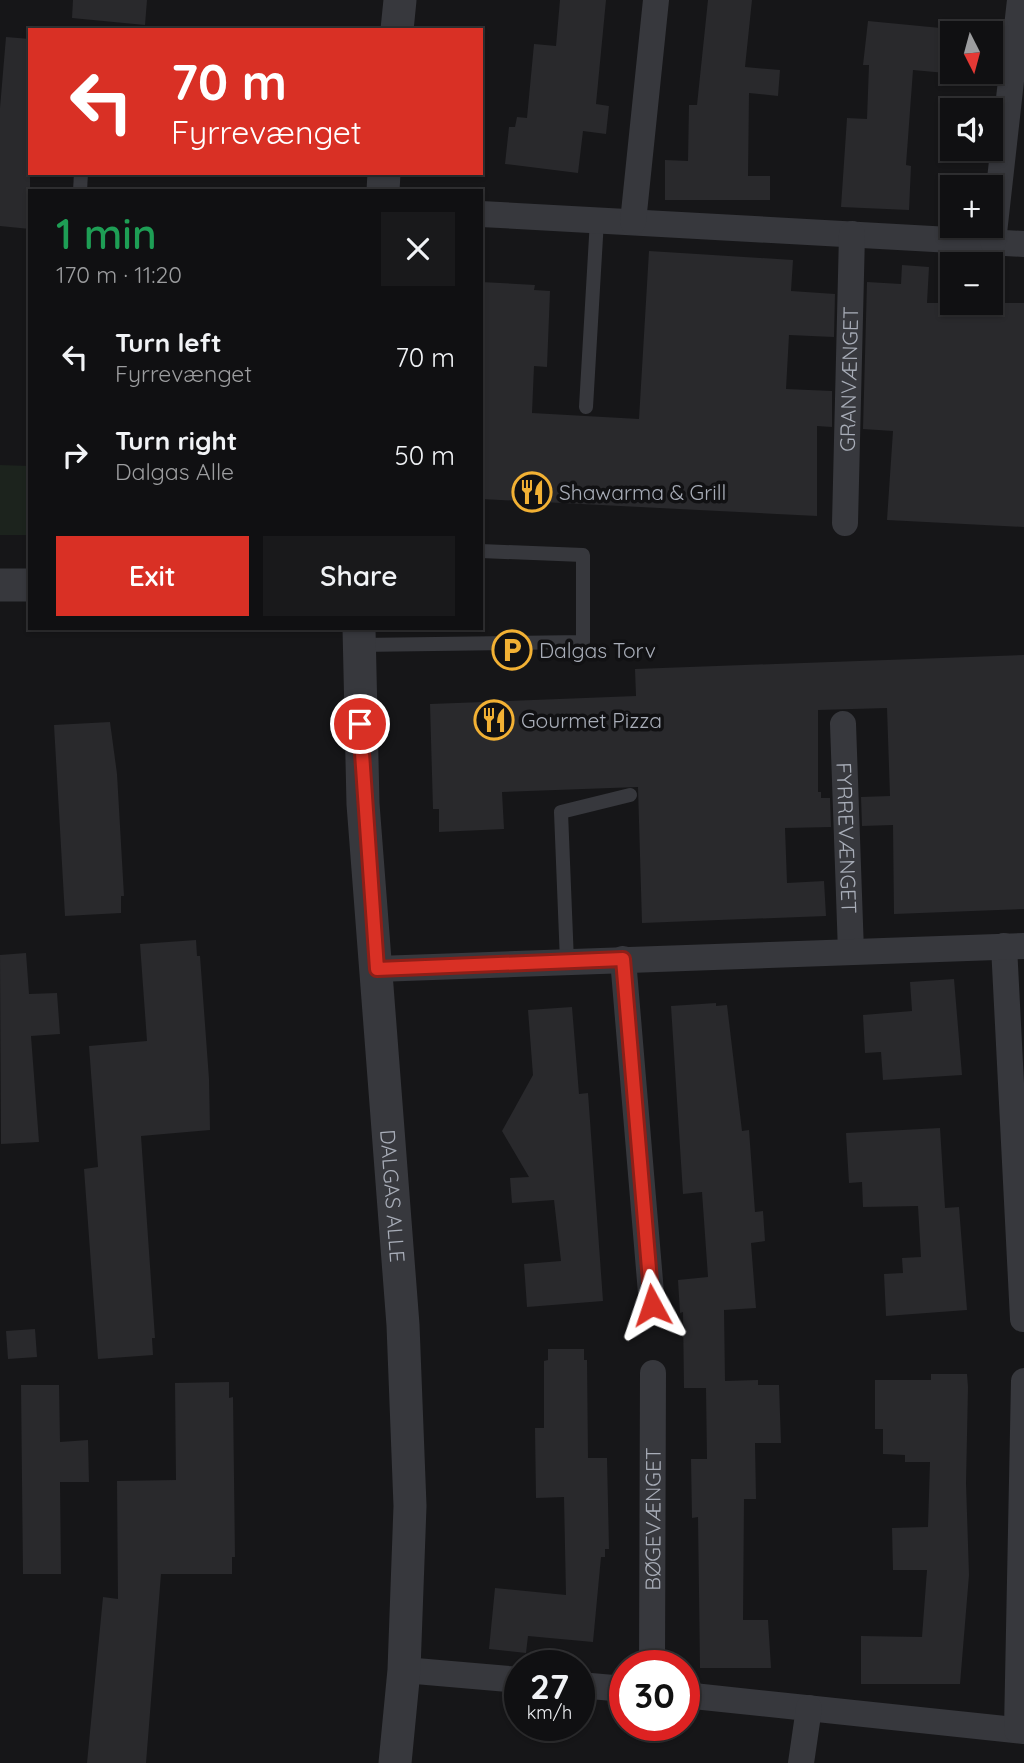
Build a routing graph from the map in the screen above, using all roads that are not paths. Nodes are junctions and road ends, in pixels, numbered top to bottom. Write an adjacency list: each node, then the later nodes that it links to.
1 (400, 0): 4 (street)
2 (656, 0): 7 (street)
3 (1020, 0): 9 (street)
4 (397, 28)
5 (483, 214): 6 (street)
6 (597, 220): 7 (street); 11 (lane)
7 (633, 222): 8 (street)
8 (852, 234): 9 (street); 12 (street, GRANVÆNGET)
9 (992, 242): 10 (street)
10 (1024, 244)
11 (586, 407)
12 (845, 523)
13 (483, 551): 16 (lane)
14 (0, 585): 15 (street)
15 (28, 585)
16 (359, 637): 23 (street, DALGAS ALLE)
17 (843, 724): 20 (street, FYRREVÆNGET)
18 (630, 795): 22 (lane)
19 (1014, 946): 20 (street); 25 (street)
20 (851, 952): 21 (street)
21 (623, 959): 22 (street); 24 (street)
22 (567, 962): 23 (street)
23 (377, 969): 29 (street, DALGAS ALLE)
24 (652, 1305)
25 (1023, 1319)
26 (653, 1373): 28 (street, BØGEVÆNGET)
27 (1024, 1381): 33 (street)
28 (652, 1650)
29 (404, 1670): 30 (street); 34 (street, DALGAS ALLE)
30 (504, 1679)
31 (700, 1697): 32 (street)
32 (809, 1708): 33 (street); 35 (street)
33 (1020, 1730)
34 (395, 1763)
35 (801, 1763)

